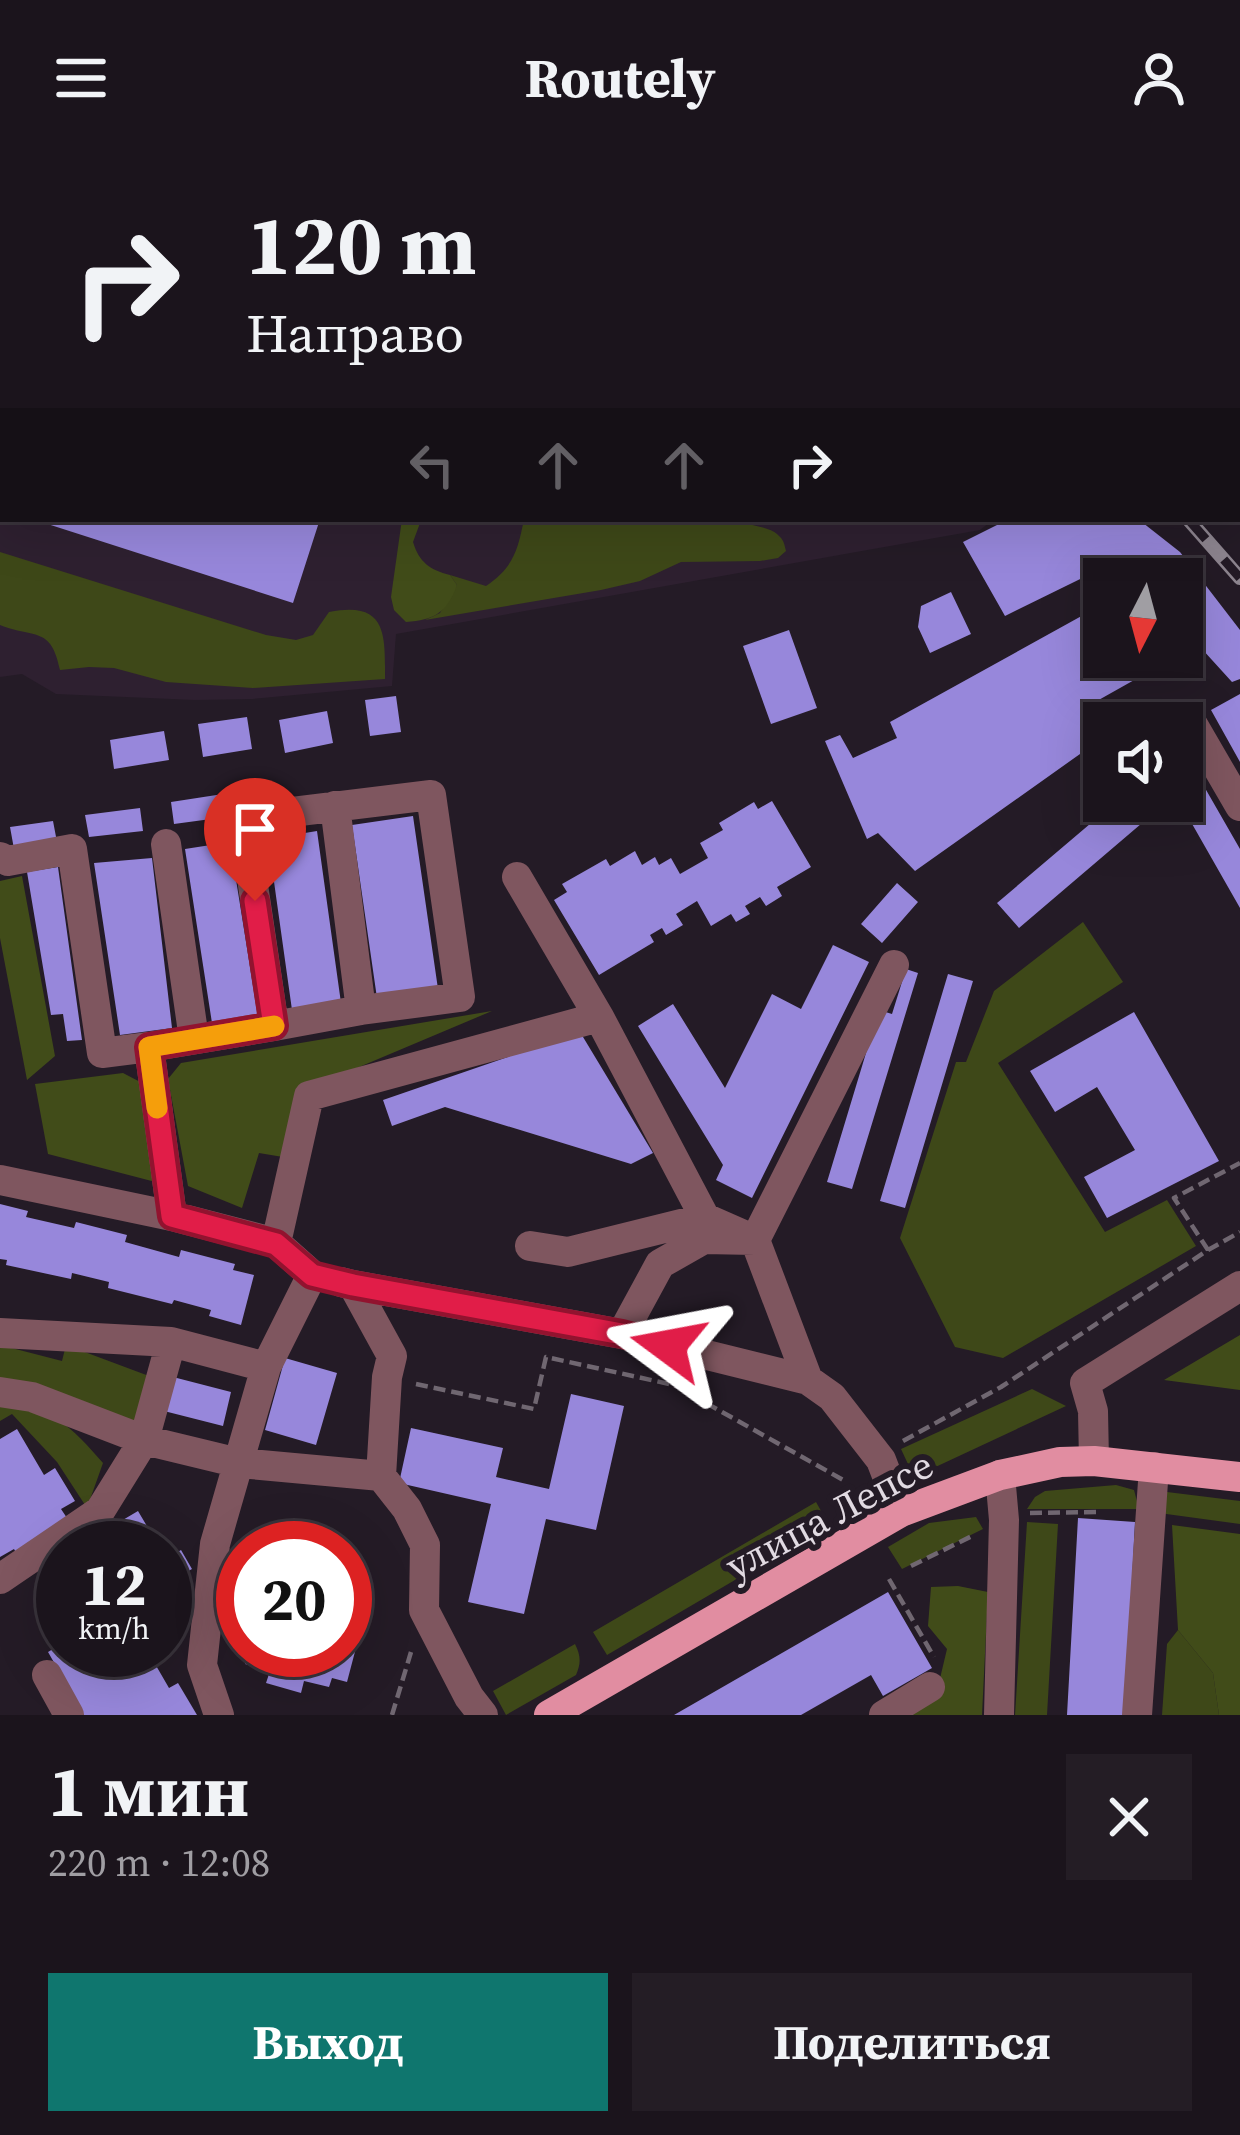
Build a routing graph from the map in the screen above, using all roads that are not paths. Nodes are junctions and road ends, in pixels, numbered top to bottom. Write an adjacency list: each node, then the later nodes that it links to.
1 (1203, 741): 3 (street)
2 (335, 806): 8 (street); 8 (street); 10 (street)
3 (1240, 806)
4 (166, 844): 11 (street)
5 (0, 856): 12 (street)
6 (518, 877): 9 (street)
7 (894, 965): 16 (street)
8 (361, 1010): 10 (street)
9 (599, 1017): 15 (street); 17 (street)
10 (274, 1026): 11 (street)
11 (194, 1040): 12 (street)
12 (149, 1047): 14 (street)
13 (0, 1180): 14 (street)
14 (172, 1216): 17 (street)
15 (705, 1218): 16 (street); 18 (street)
16 (755, 1240): 23 (street); 26 (street)
17 (276, 1244): 19 (street)
18 (530, 1246)
19 (312, 1275): 20 (street); 25 (street)
20 (353, 1285): 23 (street); 33 (street)
21 (1240, 1286): 29 (street)
22 (0, 1333): 24 (street)
23 (622, 1334): 26 (street)
24 (171, 1342): 25 (street); 28 (street)
25 (266, 1367): 30 (street)
26 (808, 1380): 35 (street)
27 (0, 1392): 28 (street)
28 (144, 1440): 30 (street); 36 (street)
29 (1094, 1461): 31 (main road, улица Лепсе); 32 (main road, улица Лепсе)
30 (239, 1463): 33 (street); 41 (street)
31 (1154, 1467): 34 (main road, улица Лепсе); 45 (street)
32 (1000, 1475): 35 (main road, улица Лепсе); 44 (street)
33 (381, 1476): 42 (street)
34 (1240, 1477)
35 (902, 1512): 39 (main road, улица Лепсе)
36 (0, 1579)
37 (47, 1677): 40 (street)
38 (930, 1688): 43 (street)
39 (564, 1711)
40 (69, 1715)
41 (219, 1715)
42 (483, 1715)
43 (884, 1715)
44 (999, 1715)
45 (1137, 1715)

